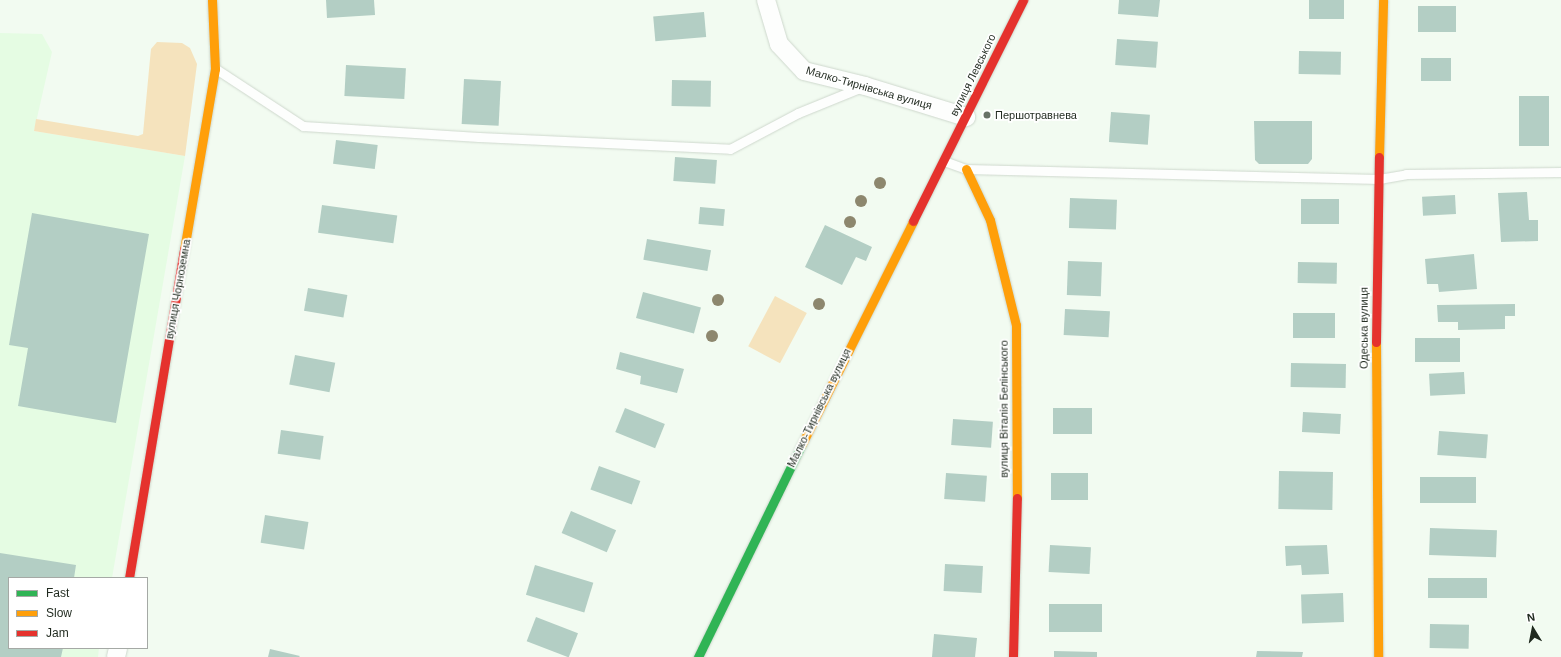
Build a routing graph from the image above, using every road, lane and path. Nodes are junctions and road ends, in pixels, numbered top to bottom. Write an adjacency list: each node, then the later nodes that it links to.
1 (212, 0): 5 (street, вулиця Чорноземна)
2 (766, 0): 6 (street, Малко-Тирнівська вулиця)
3 (1023, 0): 7 (street, вулиця Левського)
4 (1383, 0): 11 (street, Одеська вулиця)
5 (215, 68): 6 (lane); 12 (street, вулиця Чорноземна)
6 (865, 86): 7 (street, Малко-Тирнівська вулиця)
7 (966, 117): 8 (street, вулиця Левського)
8 (944, 160): 9 (lane); 13 (street, Малко-Тирнівська вулиця)
9 (966, 170): 11 (lane); 14 (street, вулиця Віталія Белінського)
10 (1561, 172): 11 (lane)
11 (1379, 179): 15 (street, Одеська вулиця)
12 (129, 577)
13 (698, 657)
14 (1013, 657)
15 (1378, 657)

